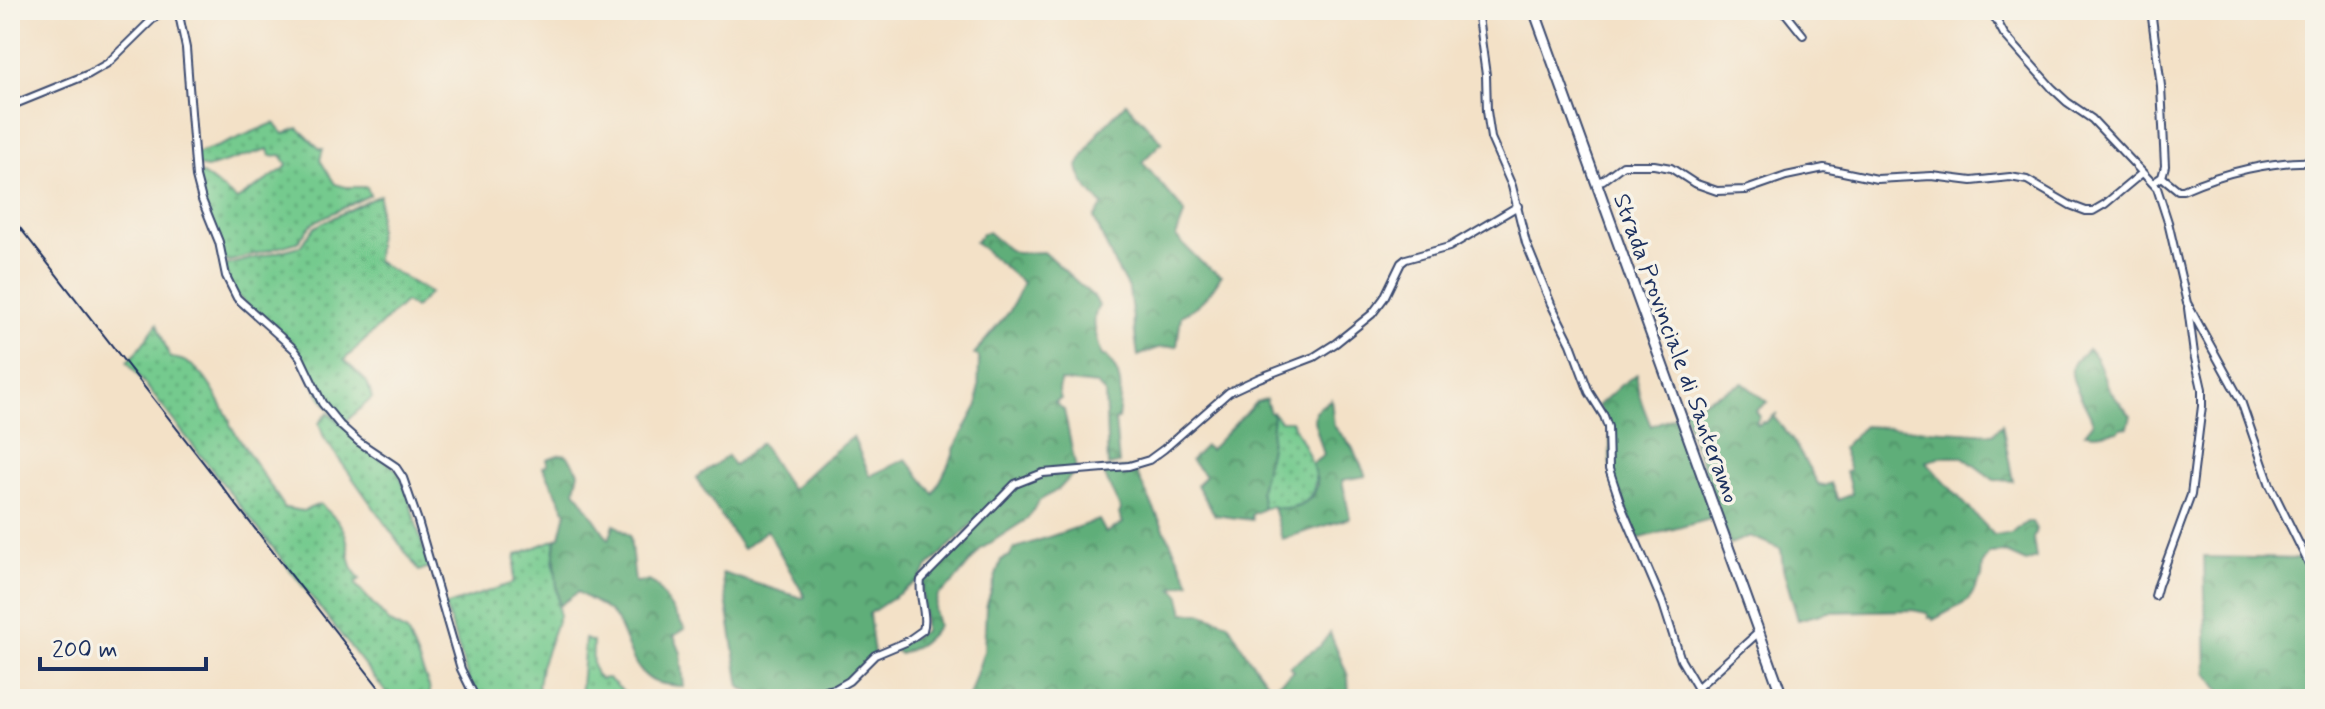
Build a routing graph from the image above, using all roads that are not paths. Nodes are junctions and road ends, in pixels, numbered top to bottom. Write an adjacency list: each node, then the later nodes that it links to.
1 (162, 10): 9 (street)
2 (178, 10): 21 (street)
3 (1477, 10): 15 (street)
4 (1534, 10): 13 (main road, Strada Provinciale di Santeramo)
5 (1783, 10): 8 (street)
6 (1991, 10): 11 (street)
7 (2151, 10): 12 (street)
8 (1803, 35)
9 (10, 106)
10 (2315, 162): 12 (street)
11 (2141, 174): 13 (street); 14 (street)
12 (2162, 177): 14 (street)
13 (1596, 182): 19 (main road, Strada Provinciale di Santeramo)
14 (2153, 183): 16 (street)
15 (1518, 206): 20 (street); 22 (street)
16 (2188, 307): 17 (street); 18 (street)
17 (2315, 576)
18 (2155, 596)
19 (1759, 632): 20 (street); 24 (main road, Strada Provinciale di Santeramo)
20 (1697, 688): 23 (street)
21 (476, 699)
22 (786, 699)
23 (1704, 699)
24 (1783, 699)

